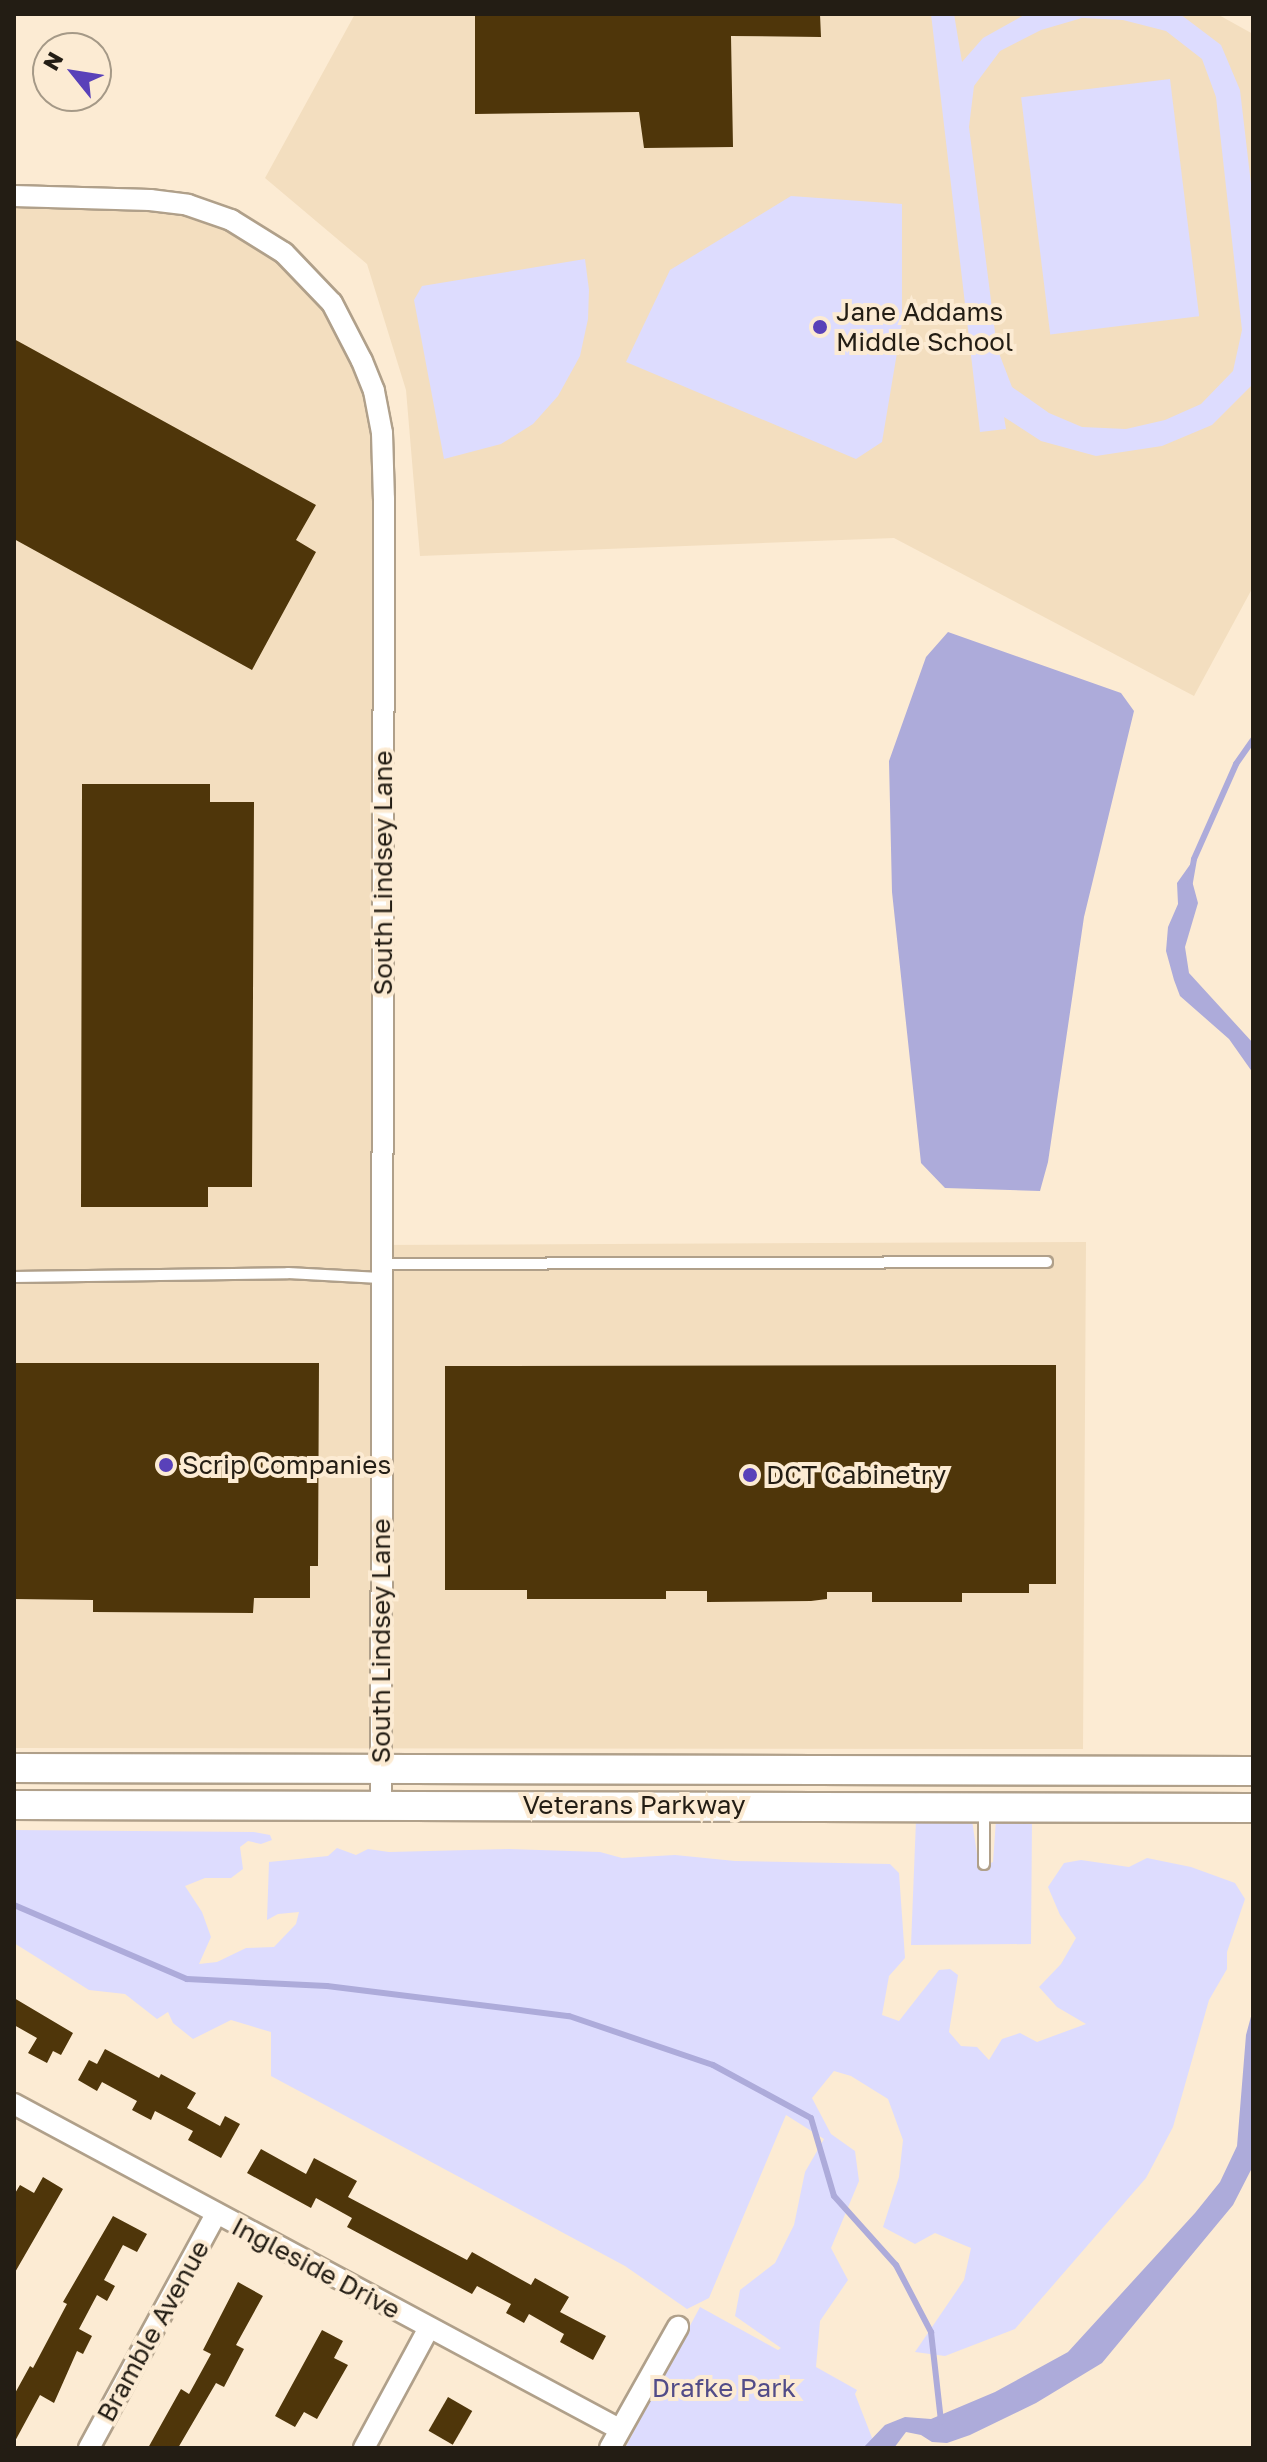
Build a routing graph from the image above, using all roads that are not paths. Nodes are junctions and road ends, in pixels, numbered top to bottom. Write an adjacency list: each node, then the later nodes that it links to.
1 (14, 196): 3 (street, South Lindsey Lane)
2 (1047, 1262): 3 (lane)
3 (381, 1271): 4 (lane); 6 (street, South Lindsey Lane)
4 (14, 1277)
5 (14, 1768): 6 (main road, Veterans Parkway)
6 (382, 1769): 7 (main road, Veterans Parkway); 9 (street, South Lindsey Lane)
7 (1253, 1771)
8 (14, 1805): 9 (main road, Veterans Parkway)
9 (381, 1805): 10 (main road, Veterans Parkway)
10 (984, 1806): 11 (main road, Veterans Parkway); 12 (lane)
11 (1253, 1808)
12 (984, 1864)
13 (14, 2104): 14 (street, Ingleside Drive)
14 (216, 2214): 16 (street, Ingleside Drive); 18 (street, Bramble Avenue)
15 (678, 2327): 17 (street)
16 (429, 2328): 17 (street, Ingleside Drive); 19 (street)
17 (619, 2429): 20 (street)
18 (89, 2448)
19 (364, 2448)
20 (610, 2448)

